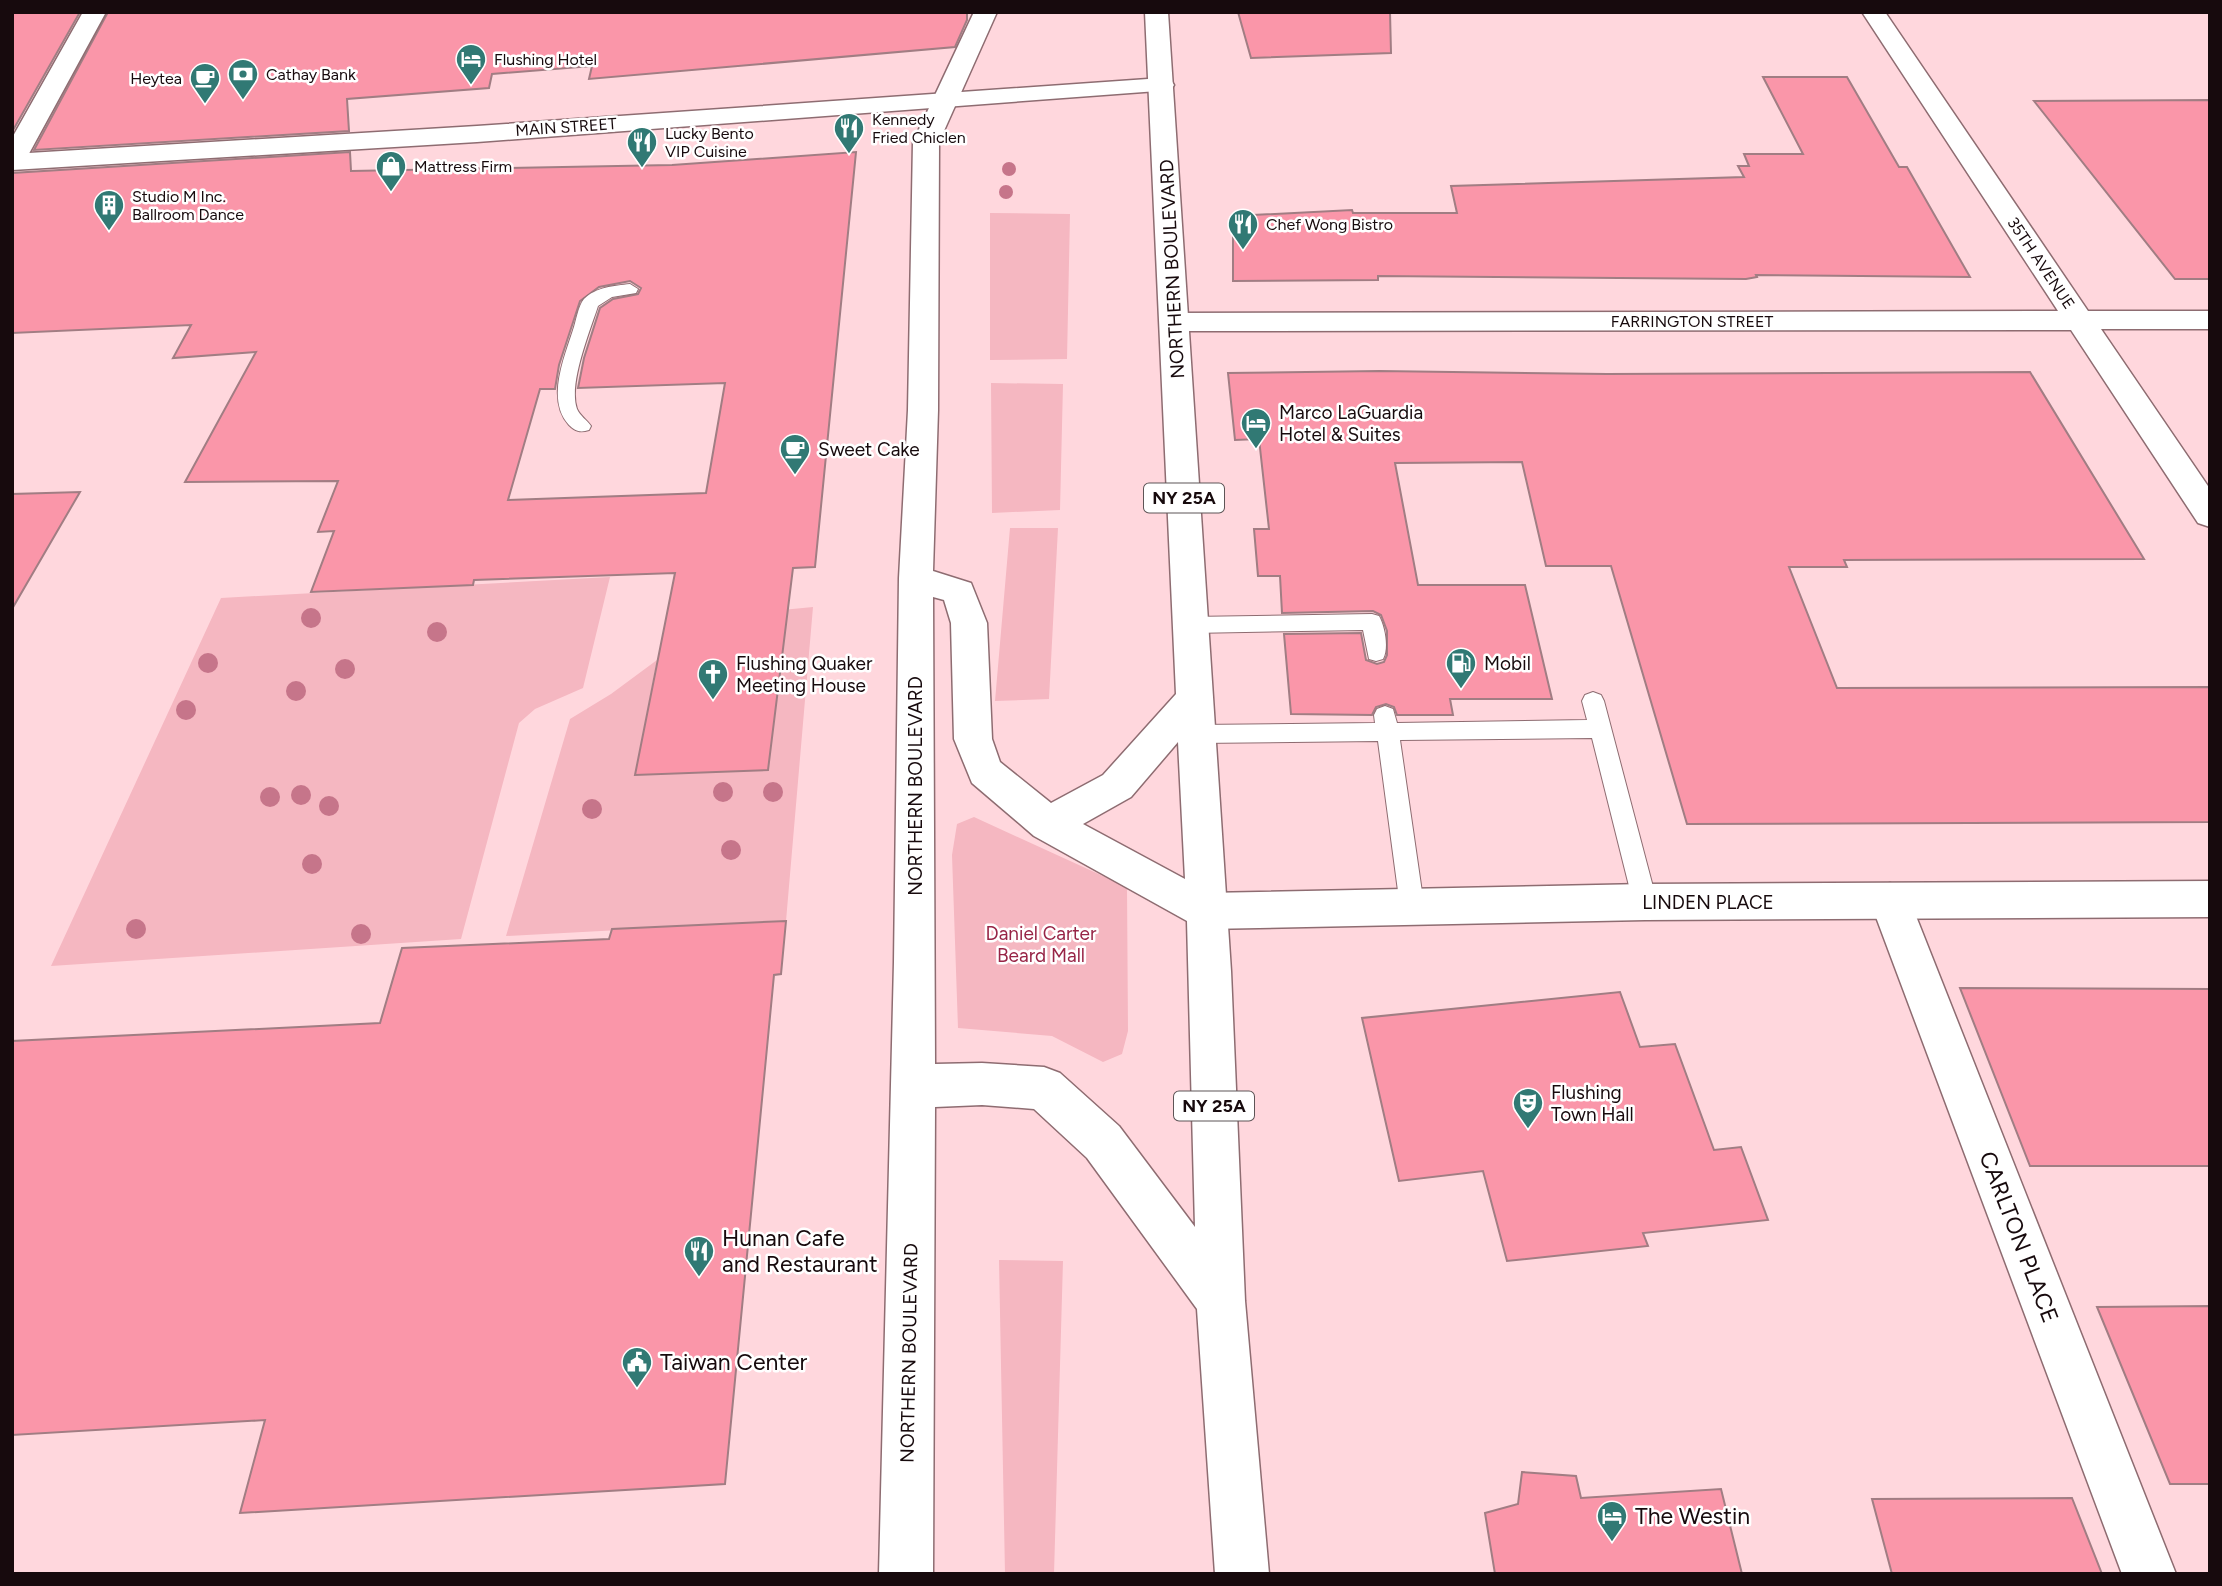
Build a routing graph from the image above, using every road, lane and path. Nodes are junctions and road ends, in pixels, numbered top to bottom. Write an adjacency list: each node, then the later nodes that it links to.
1 (95, 12): 7 (main road)
2 (986, 12): 6 (main road, NORTHERN BOULEVARD)
3 (1156, 12): 5 (main road, NORTHERN BOULEVARD / NY 25A)
4 (1873, 12): 9 (main road, 35TH AVENUE)
5 (1162, 85): 6 (main road, MAIN STREET); 11 (main road, NORTHERN BOULEVARD / NY 25A)
6 (948, 100): 7 (main road, MAIN STREET); 14 (main road, NORTHERN BOULEVARD)
7 (12, 161)
8 (631, 289): 12 (lane)
9 (2080, 320): 10 (main road, FARRINGTON STREET); 11 (main road, FARRINGTON STREET); 13 (main road, 35TH AVENUE)
10 (2210, 320)
11 (1175, 322): 15 (main road, NORTHERN BOULEVARD / NY 25A)
12 (582, 426)
13 (2210, 514)
14 (916, 578): 21 (main road); 27 (main road, NORTHERN BOULEVARD)
15 (1191, 625): 16 (lane); 18 (main road, NORTHERN BOULEVARD / NY 25A)
16 (1376, 653)
17 (1592, 701): 20 (lane)
18 (1196, 716): 19 (lane); 21 (main road); 26 (main road, NORTHERN BOULEVARD / NY 25A)
19 (1386, 723): 20 (lane); 25 (lane)
20 (1600, 729): 24 (lane)
21 (1048, 824): 26 (main road)
22 (2210, 899): 23 (main road, LINDEN PLACE)
23 (1890, 901): 24 (main road, LINDEN PLACE); 31 (main road, CARLTON PLACE)
24 (1645, 902): 25 (main road, LINDEN PLACE)
25 (1412, 906): 26 (main road, LINDEN PLACE)
26 (1206, 911): 28 (main road, NORTHERN BOULEVARD / NY 25A)
27 (913, 1086): 28 (main road); 29 (main road, NORTHERN BOULEVARD)
28 (1221, 1301): 30 (main road, NORTHERN BOULEVARD / NY 25A)
29 (906, 1574)
30 (1242, 1574)
31 (2149, 1574)

